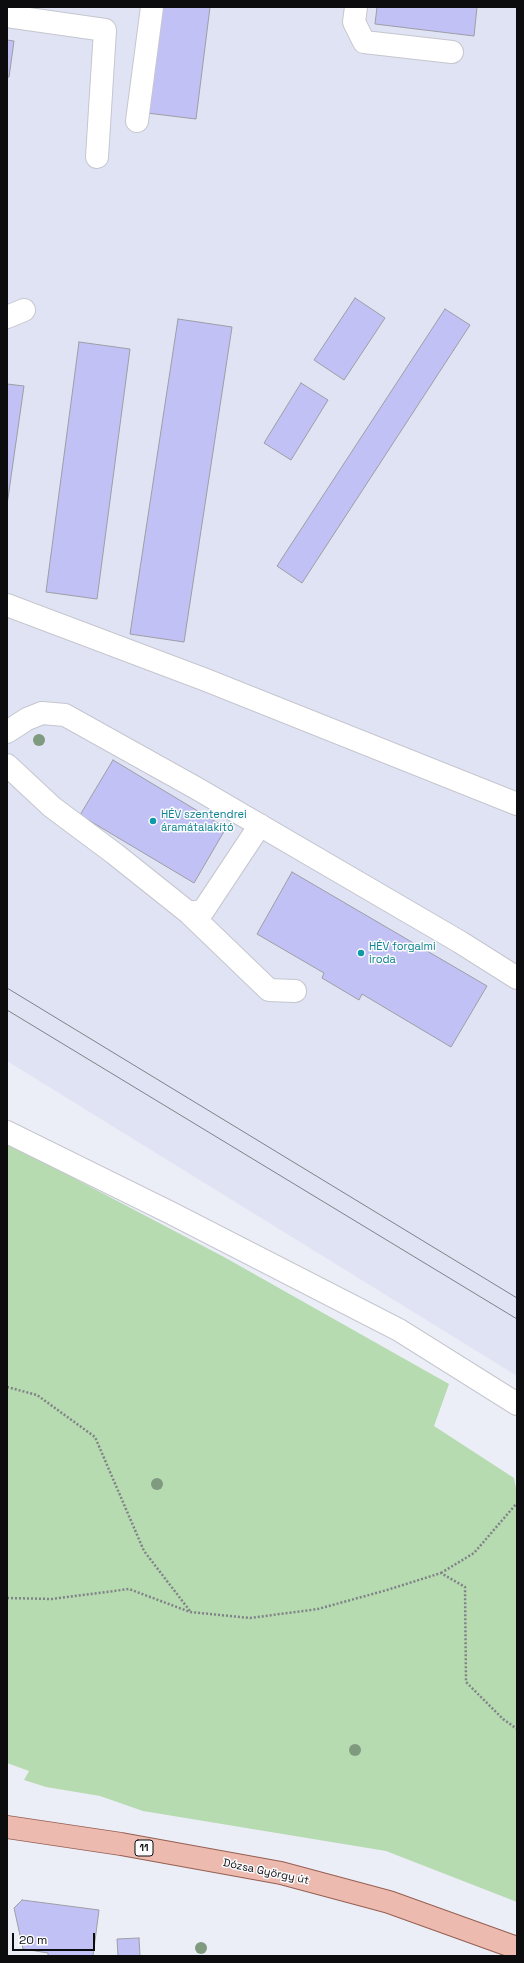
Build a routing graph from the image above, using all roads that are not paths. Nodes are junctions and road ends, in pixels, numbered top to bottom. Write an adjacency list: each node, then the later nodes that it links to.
1 (152, 7): 5 (street)
2 (356, 7): 4 (street)
3 (7, 16): 6 (street)
4 (452, 52)
5 (137, 121)
6 (97, 157)
7 (7, 605): 10 (street)
8 (7, 732): 11 (street)
9 (7, 765): 12 (street)
10 (517, 804)
11 (260, 825): 12 (street); 13 (street)
12 (189, 913): 14 (street)
13 (517, 978)
14 (295, 991)
15 (7, 1132): 16 (street)
16 (517, 1404)
17 (7, 1827): 18 (main road, Dózsa György út / 11)
18 (517, 1948)

